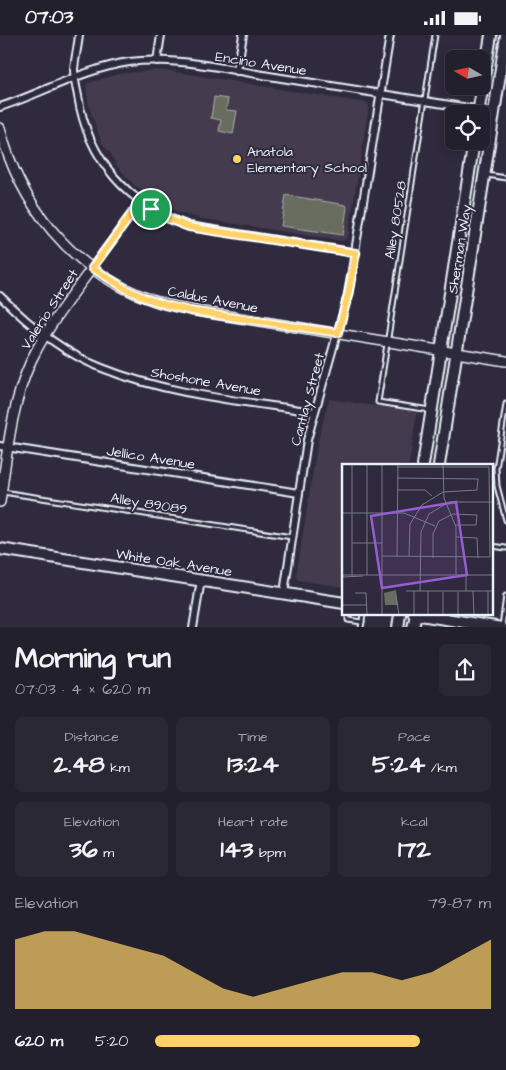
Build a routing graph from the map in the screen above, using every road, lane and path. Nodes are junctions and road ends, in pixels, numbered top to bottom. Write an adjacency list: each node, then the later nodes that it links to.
1 (79, 35): 10 (street)
2 (162, 35): 8 (street)
3 (243, 35): 9 (street)
4 (390, 35): 11 (street, Cantlay Street)
5 (435, 35): 12 (lane, Alley 80528)
6 (490, 38): 7 (street); 14 (main road)
7 (506, 41): 17 (main road, Sherman Way)
8 (158, 61): 9 (street, Encino Avenue); 10 (street, Encino Avenue)
9 (237, 71): 11 (street, Encino Avenue)
10 (75, 78): 15 (street, Encino Avenue); 22 (street)
11 (381, 95): 12 (street, Encino Avenue); 23 (street, Cantlay Street)
12 (425, 101): 13 (street, Encino Avenue); 28 (lane, Alley 80528)
13 (445, 105)
14 (480, 105)
15 (0, 107)
16 (490, 112): 17 (street, Encino Avenue)
17 (494, 112): 20 (main road, Sherman Way)
18 (0, 128): 24 (street, Caldus Avenue)
19 (473, 150): 29 (main road, Sherman Way)
20 (485, 175): 21 (lane); 30 (main road, Sherman Way)
21 (506, 178)
22 (140, 203): 23 (street); 24 (street, Valerio Street)
23 (356, 253): 26 (street, Cantlay Street)
24 (92, 268): 26 (street, Caldus Avenue); 27 (street, Valerio Street)
25 (0, 296): 27 (street, Shoshone Avenue)
26 (338, 333): 28 (street, Caldus Avenue); 34 (street, Cantlay Street)
27 (45, 336): 34 (street, Shoshone Avenue); 35 (street, Valerio Street)
28 (387, 341): 29 (street, Caldus Avenue); 33 (lane, Alley 80528)
29 (441, 350): 30 (street, Caldus Avenue); 33 (main road, Sherman Way)
30 (457, 353): 31 (street, Caldus Avenue); 37 (main road, Sherman Way)
31 (506, 361)
32 (506, 404): 41 (lane)
33 (432, 411): 36 (main road, Sherman Way)
34 (314, 412): 39 (street, Cantlay Street)
35 (4, 447): 38 (street, Valerio Street); 39 (street, Jellico Avenue)
36 (423, 464)
37 (439, 464)
38 (1, 492): 40 (street, Valerio Street); 42 (lane, Alley 89089)
39 (299, 493): 42 (street, Cantlay Street)
40 (0, 502)
41 (506, 520)
42 (292, 537): 45 (street, Cantlay Street)
43 (0, 549): 44 (main road, White Oak Avenue)
44 (201, 580): 45 (main road, White Oak Avenue); 54 (street)
45 (284, 593): 47 (main road, White Oak Avenue)
46 (506, 596): 57 (lane)
47 (342, 603)
48 (348, 615): 51 (lane)
49 (363, 615): 51 (lane)
50 (420, 615): 52 (main road)
51 (362, 623): 55 (lane)
52 (462, 624): 53 (main road)
53 (476, 626): 56 (main road)
54 (193, 627)
55 (361, 627)
56 (491, 627): 57 (main road)
57 (502, 627)

